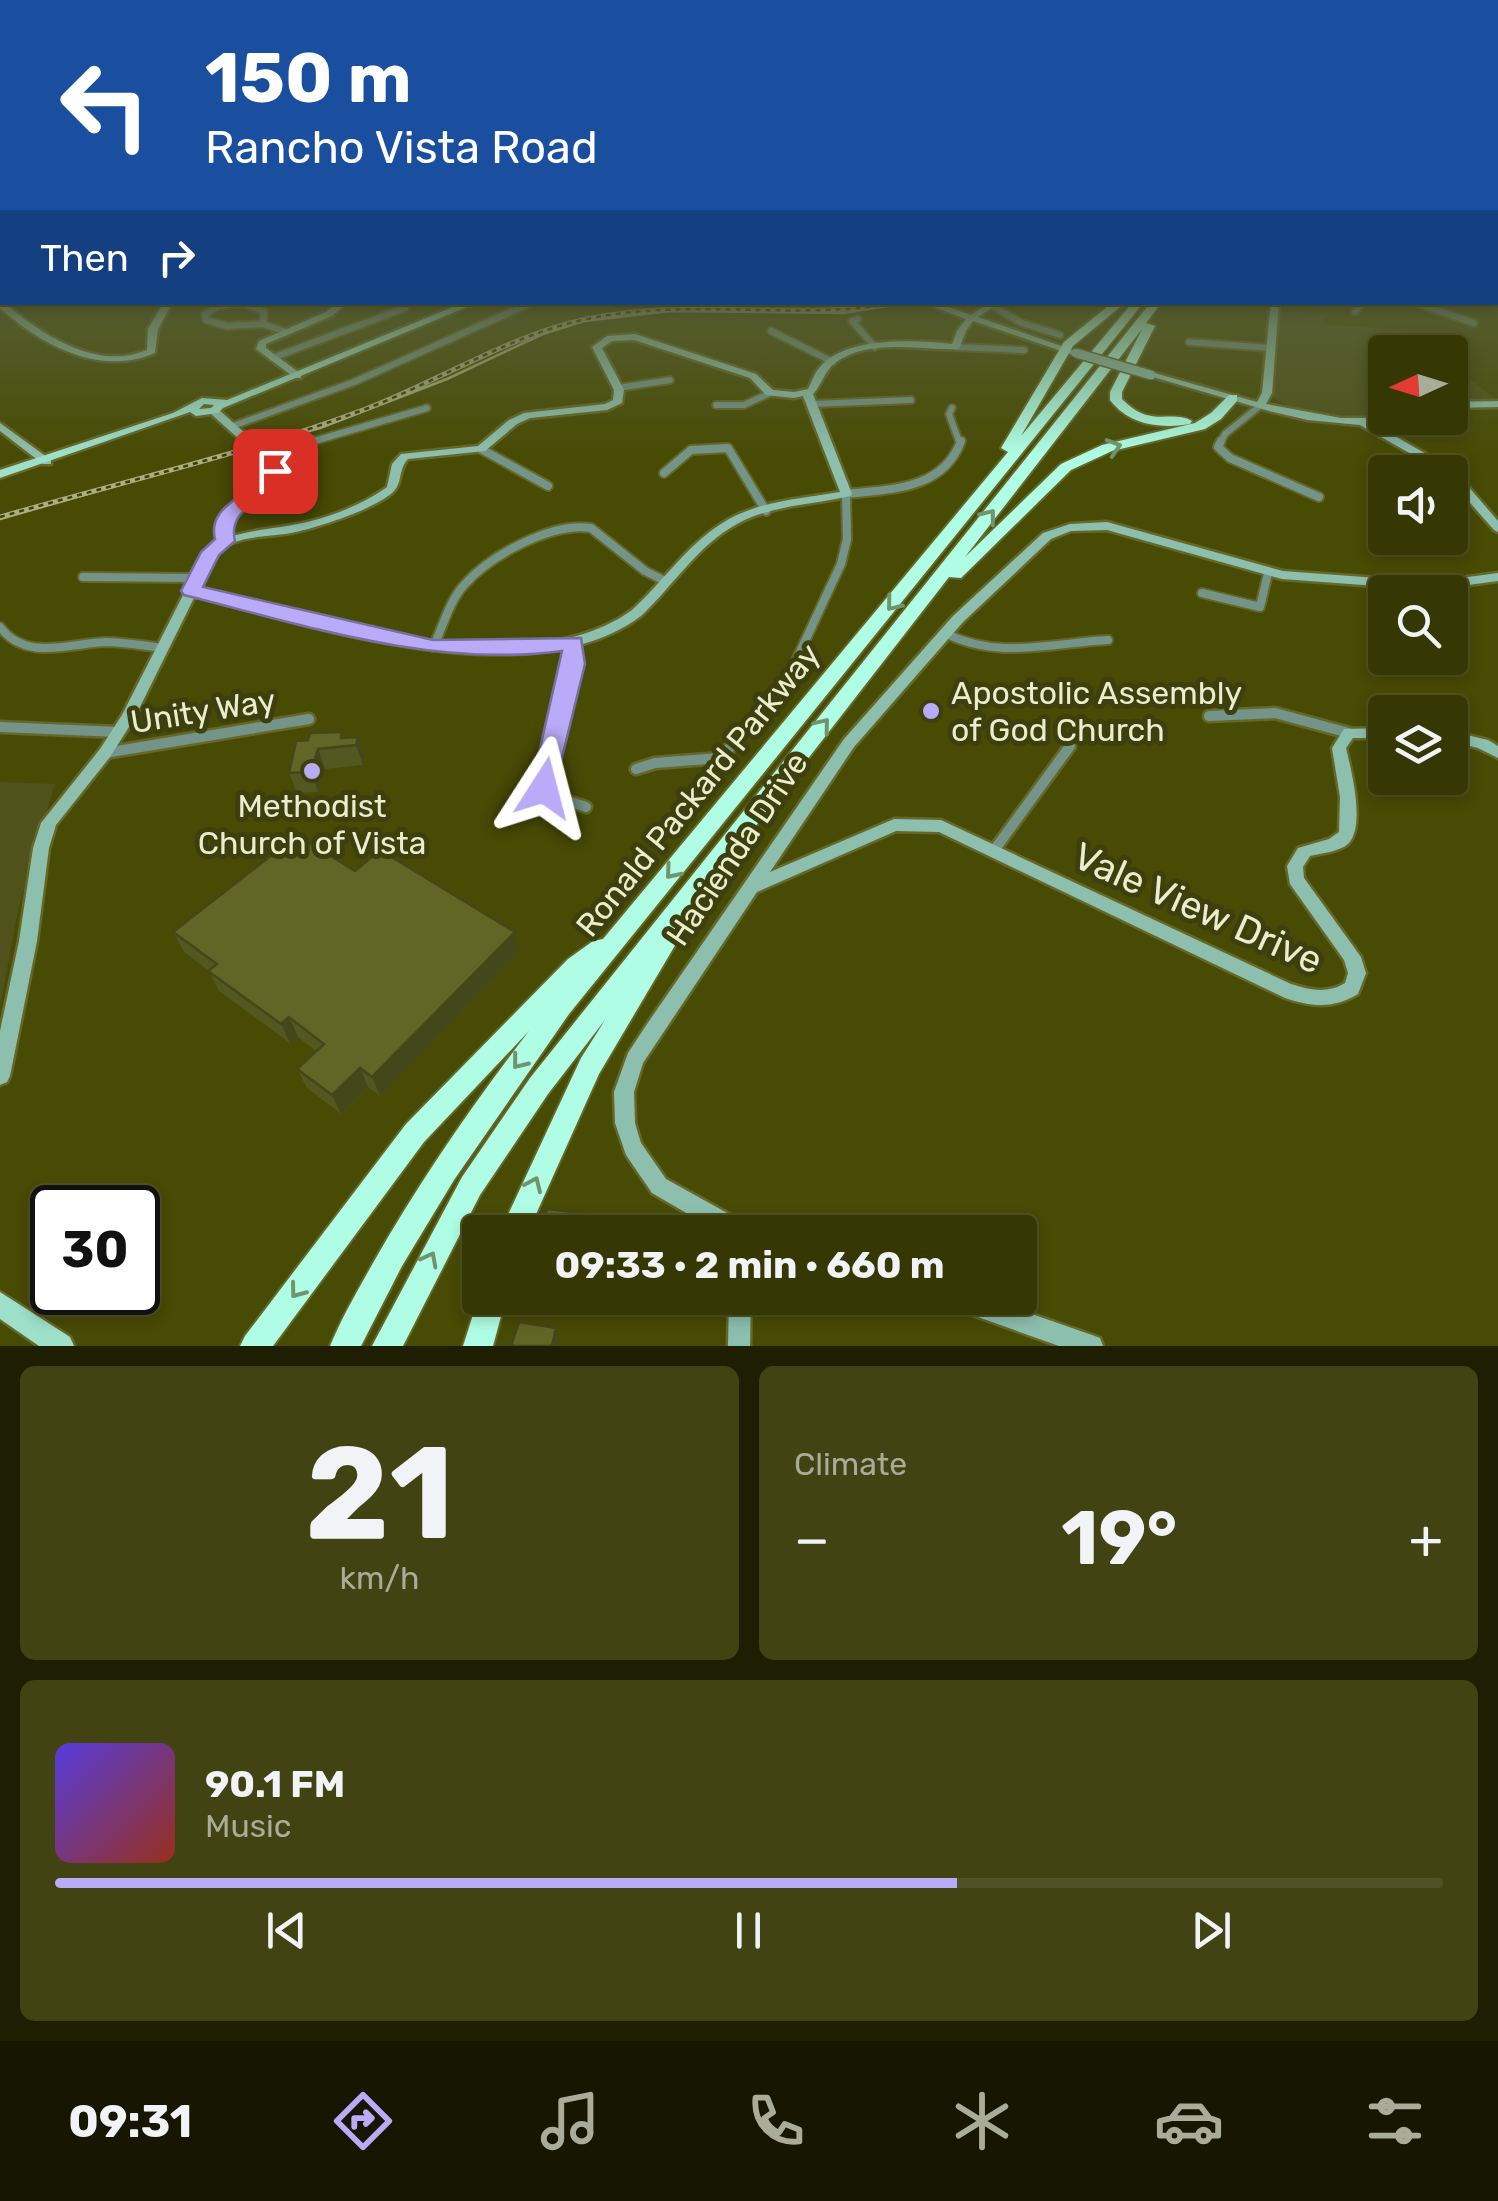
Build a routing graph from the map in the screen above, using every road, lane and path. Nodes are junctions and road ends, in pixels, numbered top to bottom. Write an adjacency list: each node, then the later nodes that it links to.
1 (34, 330): 2 (street)
2 (153, 330)
3 (280, 330): 18 (street)
4 (291, 330): 18 (street)
5 (347, 330): 25 (street)
6 (405, 330): 27 (main road)
7 (471, 330): 44 (street)
8 (859, 330): 20 (street)
9 (960, 330): 22 (street)
10 (1010, 330): 21 (street)
11 (1035, 330): 21 (street)
12 (1087, 330): 21 (highway)
13 (1116, 330): 56 (highway, Ronald Packard Parkway)
14 (1137, 330): 65 (highway, Ronald Packard Parkway, one-way to 14)
15 (1146, 330): 31 (highway)
16 (1273, 330): 23 (street)
17 (772, 331): 26 (street)
18 (286, 332): 25 (street)
19 (1189, 342): 23 (street)
20 (875, 346): 22 (street); 26 (street)
21 (1067, 346): 31 (street, bridge); 56 (highway)
22 (956, 348): 24 (street)
23 (1271, 348): 34 (street)
24 (1024, 350)
25 (272, 358): 27 (street)
26 (833, 362): 32 (street)
27 (297, 375): 36 (main road)
28 (670, 380): 29 (street)
29 (618, 388): 30 (street); 45 (street)
30 (770, 393): 32 (street); 37 (street)
31 (1227, 396): 34 (street); 65 (highway, one-way to 31)
32 (809, 398): 33 (street); 52 (street)
33 (911, 400)
34 (1262, 404): 42 (street); 54 (street)
35 (1498, 404): 38 (main road)
36 (218, 405): 44 (street); 48 (main road)
37 (716, 405)
38 (1468, 405)
39 (427, 408): 47 (street)
40 (952, 408): 52 (street)
41 (1368, 422): 42 (street)
42 (1363, 423): 46 (street)
43 (0, 426): 48 (street)
44 (233, 426): 47 (street)
45 (481, 448): 51 (street); 58 (street)
46 (1419, 455)
47 (262, 456): 58 (street)
48 (45, 461): 50 (main road)
49 (664, 473): 55 (street)
50 (0, 476)
51 (548, 486)
52 (846, 494): 55 (street); 82 (street)
53 (1468, 494): 57 (street)
54 (1319, 497)
55 (766, 511): 62 (street)
56 (954, 528): 87 (highway, Ronald Packard Parkway, one-way to 87)
57 (1498, 528)
58 (225, 541): 63 (street)
59 (1268, 572): 60 (street); 64 (street); 67 (street, Hacienda Drive)
60 (1498, 576)
61 (83, 577): 63 (street)
62 (667, 582): 69 (street); 70 (street)
63 (194, 584): 70 (street); 71 (street)
64 (1202, 593)
65 (908, 620): 85 (highway, Ronald Packard Parkway, one-way to 65)
66 (0, 627): 71 (street)
67 (945, 633): 68 (street); 86 (street, Hacienda Drive)
68 (1108, 640)
69 (574, 643): 70 (street); 83 (street)
70 (433, 647)
71 (162, 648): 75 (street)
72 (1209, 716): 77 (street)
73 (309, 719): 80 (street, Unity Way)
74 (0, 726): 75 (street)
75 (119, 732): 80 (street)
76 (1368, 733): 77 (street)
77 (1349, 734): 84 (street, Vale View Drive)
78 (1468, 740): 81 (street)
79 (1070, 746): 84 (street)
80 (105, 753): 88 (street)
81 (1498, 754)
82 (636, 769)
83 (586, 808)
84 (995, 849): 86 (street, Vale View Drive)
85 (720, 856): 89 (highway, one-way to 85); 98 (highway, Ronald Packard Parkway, one-way to 85)
86 (749, 888): 90 (street, Hacienda Drive)
87 (623, 932): 96 (highway, one-way to 96); 97 (highway, Ronald Packard Parkway, one-way to 97)
88 (0, 1076)
89 (522, 1215)
90 (709, 1215)
91 (0, 1304): 95 (main road)
92 (487, 1315): 99 (highway)
93 (740, 1315): 100 (street)
94 (1003, 1315): 101 (street)
95 (60, 1346)
96 (255, 1346)
97 (345, 1346)
98 (386, 1346)
99 (478, 1346)
100 (739, 1346)
101 (1092, 1346)

